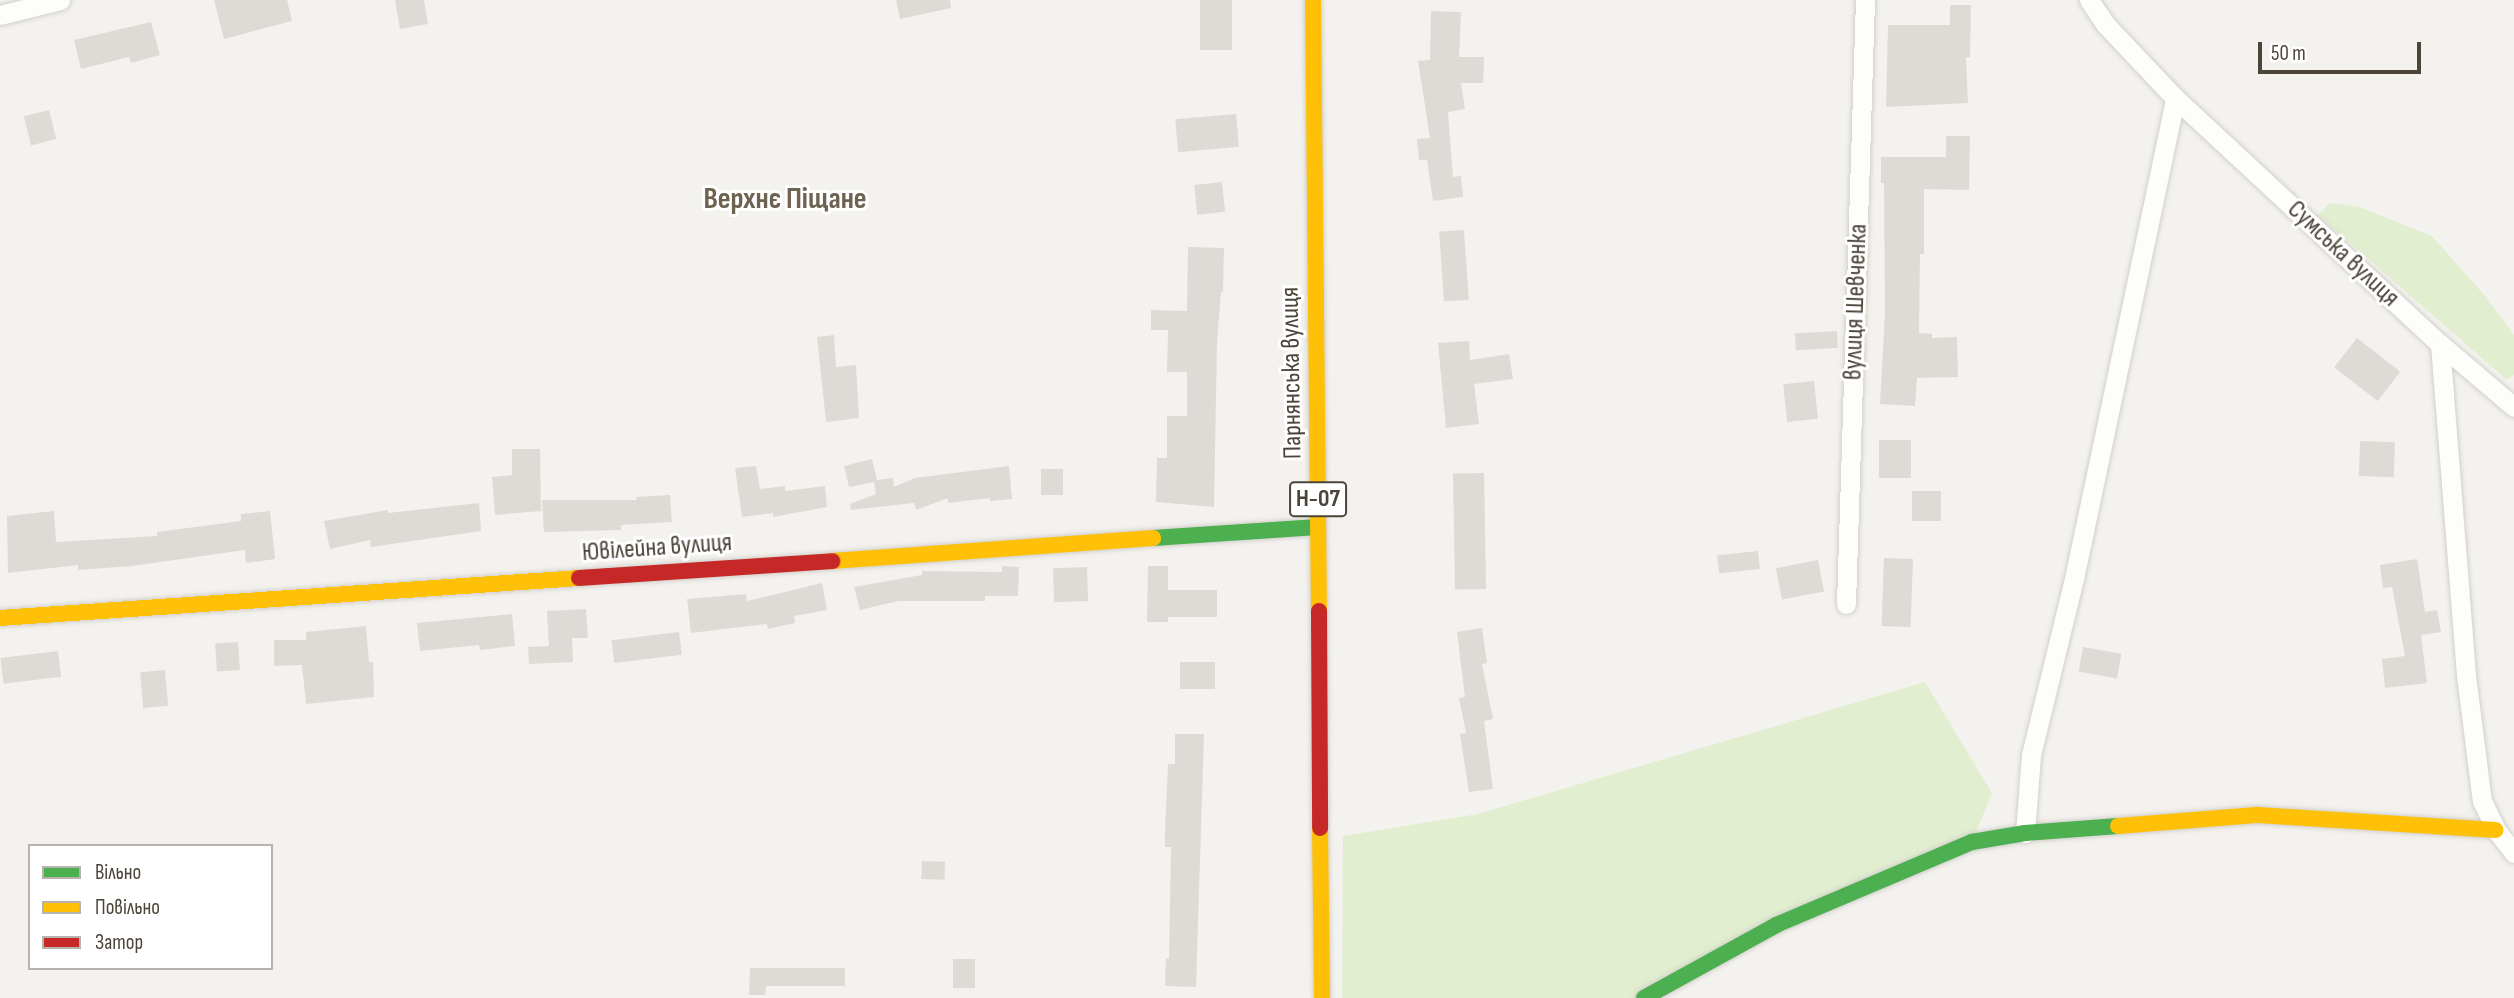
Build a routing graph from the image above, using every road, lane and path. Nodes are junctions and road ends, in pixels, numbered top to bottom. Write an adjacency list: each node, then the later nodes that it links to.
1 (60, 0): 5 (street)
2 (1313, 0): 9 (street, Парнянська вулиця / Н-07)
3 (1865, 0): 10 (street, вулиця Шевченка)
4 (2089, 0): 6 (street, Сумська вулиця)
5 (0, 15)
6 (2175, 98): 7 (street, Сумська вулиця); 13 (street)
7 (2440, 344): 8 (street, Сумська вулиця); 12 (street)
8 (2514, 407)
9 (1318, 527): 11 (street, Ювілейна вулиця); 15 (street, Парнянська вулиця / Н-07)
10 (1846, 604)
11 (0, 618)
12 (2496, 830): 13 (street); 14 (street)
13 (2025, 834): 16 (street)
14 (2514, 853)
15 (1322, 998)
16 (1644, 998)

